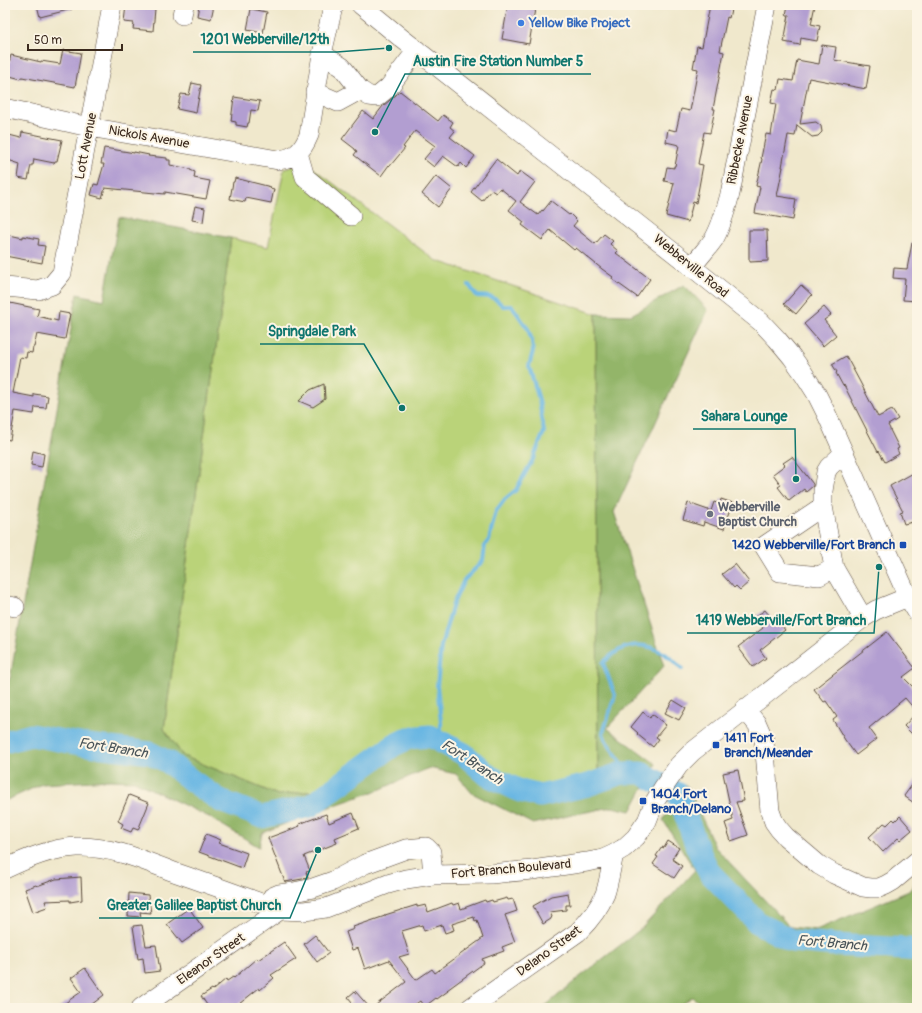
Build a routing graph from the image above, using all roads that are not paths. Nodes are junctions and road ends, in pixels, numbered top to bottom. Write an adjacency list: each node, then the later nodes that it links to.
1 (112, 5): 10 (street, Lott Avenue)
2 (335, 5): 6 (street)
3 (361, 5): 5 (street, Webberville Road)
4 (767, 5): 13 (street, Ribbecke Avenue)
5 (417, 50): 7 (street); 13 (street, Webberville Road)
6 (322, 54): 7 (street); 8 (street)
7 (360, 90): 8 (street)
8 (315, 92): 11 (street)
9 (5, 108): 10 (street, Nickols Avenue)
10 (90, 127): 11 (street, Nickols Avenue); 14 (street, Lott Avenue)
11 (296, 154): 12 (street)
12 (351, 216)
13 (692, 267): 15 (street, Webberville Road)
14 (5, 287)
15 (844, 453): 16 (street); 18 (street, Webberville Road)
16 (823, 506): 17 (street); 17 (street)
17 (834, 568): 19 (street)
18 (912, 604): 19 (street, Fort Branch Boulevard)
19 (863, 618): 20 (street, Fort Branch Boulevard)
20 (745, 709): 21 (street, Fort Branch Boulevard); 22 (street)
21 (614, 854): 24 (street, Fort Branch Boulevard); 29 (street, Delano Street)
22 (917, 861)
23 (5, 869): 27 (street, Fort Branch Boulevard)
24 (433, 875): 25 (street, Eleanor Street); 26 (street, Fort Branch Boulevard)
25 (333, 881): 26 (street); 27 (street, Eleanor Street)
26 (341, 902): 27 (street, Fort Branch Boulevard)
27 (274, 908): 28 (street, Eleanor Street)
28 (141, 1008)
29 (470, 1008)

